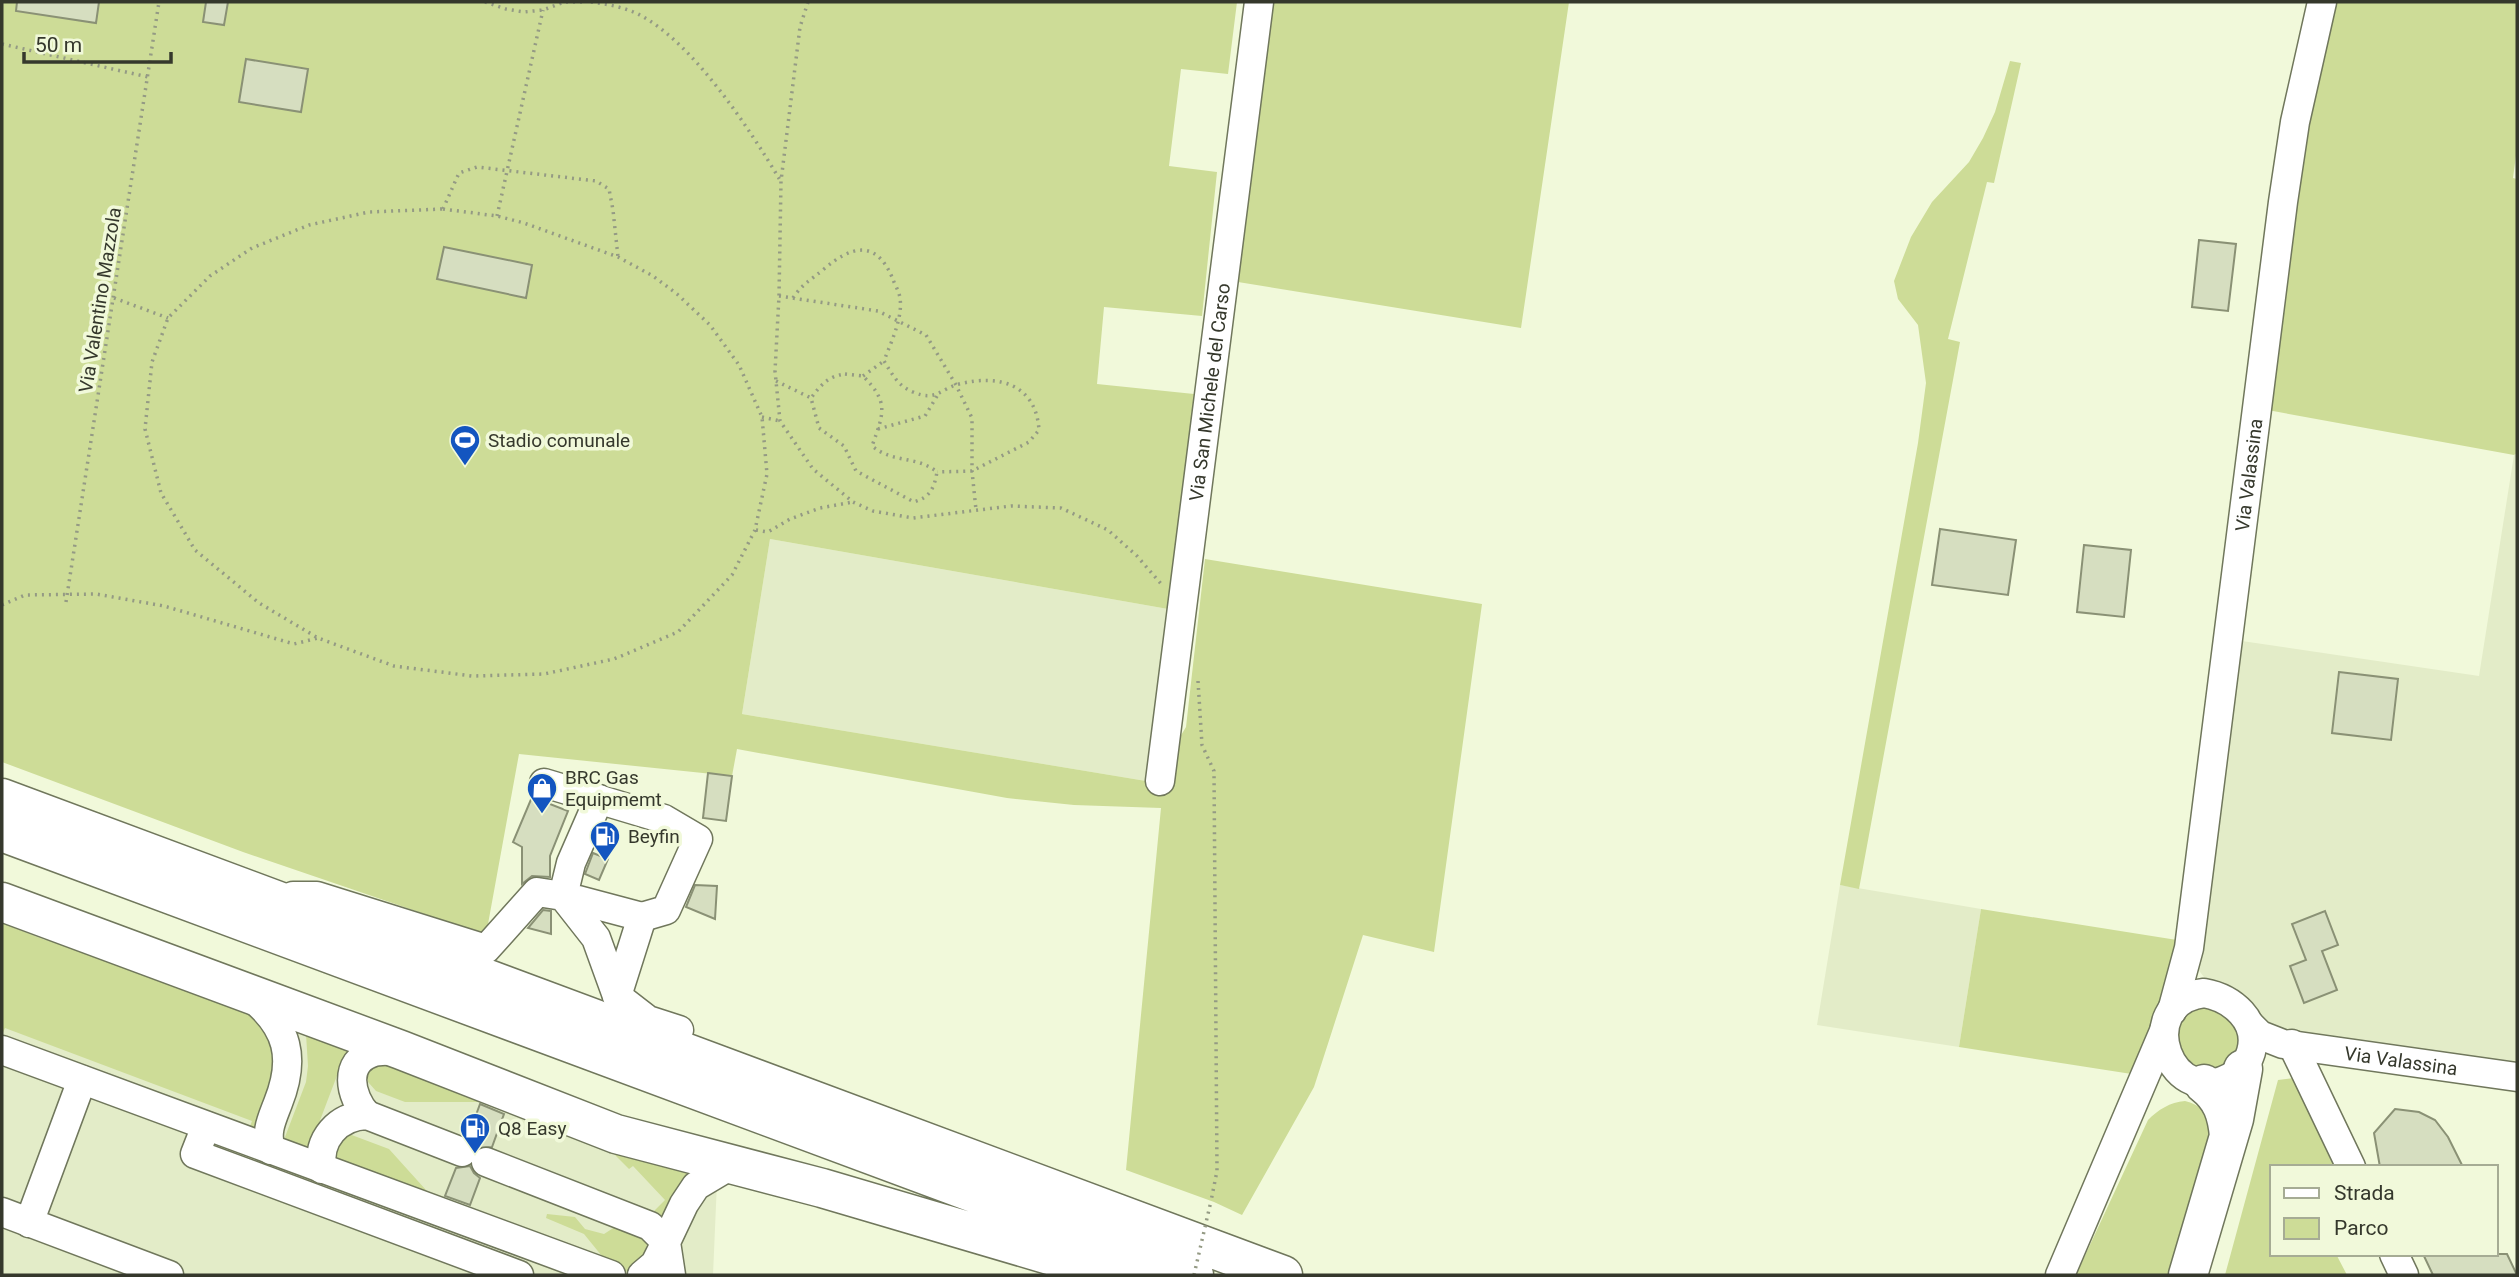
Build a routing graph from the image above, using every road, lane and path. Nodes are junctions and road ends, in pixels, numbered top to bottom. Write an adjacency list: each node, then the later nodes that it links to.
1 (159, 2): 10 (path, Via Valentino Mazzola)
2 (485, 2): 8 (path)
3 (584, 2): 8 (path)
4 (591, 2): 12 (path)
5 (808, 2): 12 (path)
6 (1259, 2): 38 (street, Via San Michele del Carso)
7 (2322, 2): 50 (street, Via Valassina)
8 (543, 10): 11 (path)
9 (2, 44): 10 (path)
10 (148, 77): 17 (path, Via Valentino Mazzola)
11 (508, 170): 13 (path); 14 (path); 15 (path)
12 (781, 181): 16 (path)
13 (443, 209): 14 (path); 19 (path)
14 (497, 216): 15 (path)
15 (618, 257): 27 (path)
16 (779, 296): 18 (path); 23 (path)
17 (114, 298): 19 (path); 35 (path, Via Valentino Mazzola)
18 (793, 298): 20 (path); 20 (path)
19 (168, 318): 39 (path)
20 (897, 321): 21 (path); 24 (path)
21 (884, 361): 22 (path); 25 (path)
22 (863, 376): 26 (path); 29 (path)
23 (776, 381): 26 (path); 28 (path)
24 (956, 384): 25 (path); 30 (path); 30 (path)
25 (937, 396): 29 (path)
26 (811, 398): 31 (path)
27 (762, 417): 28 (path); 34 (path)
28 (780, 421): 32 (path)
29 (878, 429): 31 (path)
30 (972, 471): 31 (path); 33 (path)
31 (937, 472)
32 (853, 502): 33 (path); 34 (path)
33 (976, 511): 38 (path)
34 (755, 530): 39 (path)
35 (67, 594): 36 (path, Via Valentino Mazzola); 37 (path); 39 (path)
36 (66, 602)
37 (2, 604)
38 (1182, 615): 40 (street, Via San Michele del Carso)
39 (318, 638)
40 (1178, 644): 41 (street, Via San Michele del Carso); 81 (path, bridge)
41 (1160, 781)
42 (544, 783): 44 (street)
43 (2, 798): 47 (highway)
44 (599, 799): 46 (street); 49 (street)
45 (2, 832): 81 (highway)
46 (563, 896): 47 (street); 49 (street); 53 (street)
47 (270, 897): 59 (highway)
48 (2, 902): 51 (highway)
49 (642, 917): 53 (street)
50 (2189, 948): 52 (street, Via Valassina); 54 (street, Via Valassina)
51 (246, 993): 58 (highway); 68 (street)
52 (2214, 995): 54 (street); 55 (street, Via Valassina)
53 (617, 996): 59 (street)
54 (2168, 1021): 63 (street); 64 (street, Via Valassina)
55 (2250, 1025): 56 (street, Via Valassina); 60 (street)
56 (2287, 1044): 60 (street); 61 (street, Via Valassina); 70 (street)
57 (2, 1050): 62 (street)
58 (401, 1050): 65 (street); 69 (highway)
59 (703, 1058): 82 (highway)
60 (2245, 1066): 63 (street); 67 (highway)
61 (2517, 1077)
62 (82, 1080): 66 (street); 72 (street)
63 (2195, 1080): 64 (street); 67 (highway)
64 (2137, 1095): 83 (street, Via Valassina)
65 (367, 1115): 71 (street); 73 (street)
66 (206, 1126): 68 (street); 76 (street)
67 (2229, 1136): 84 (highway)
68 (271, 1150): 71 (street)
69 (733, 1164): 73 (street); 80 (highway)
70 (2350, 1165)
71 (322, 1169): 77 (street)
72 (11, 1217): 75 (street)
73 (666, 1242): 78 (street); 79 (street)
74 (2395, 1256): 85 (street)
75 (169, 1275)
76 (519, 1275)
77 (611, 1275)
78 (642, 1275)
79 (671, 1275)
80 (1117, 1275)
81 (1194, 1275)
82 (1283, 1275)
83 (2060, 1275)
84 (2188, 1275)
85 (2404, 1275)

